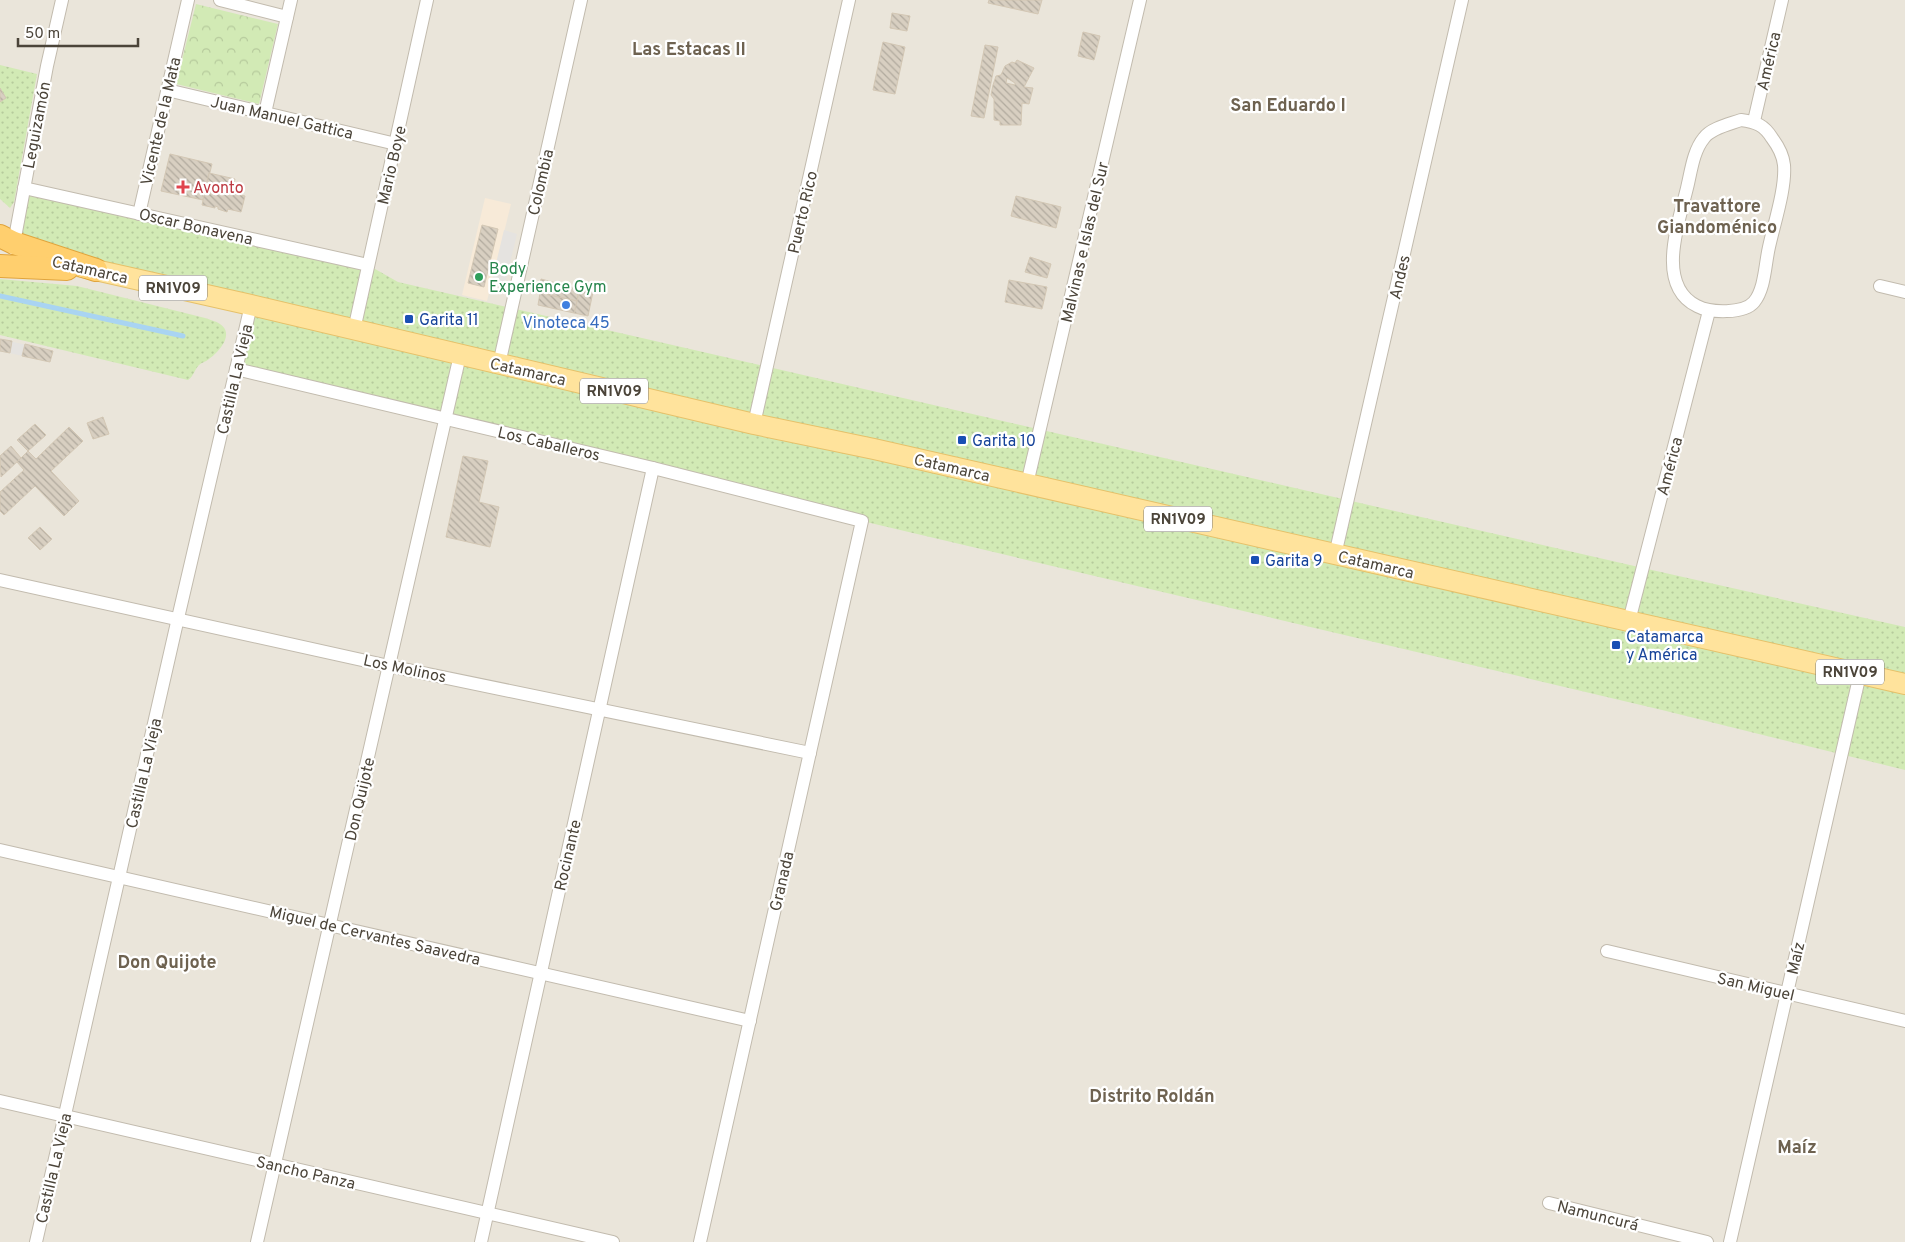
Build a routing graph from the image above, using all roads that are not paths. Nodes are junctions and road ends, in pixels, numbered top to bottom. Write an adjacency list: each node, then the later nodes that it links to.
1 (62, 0): 16 (street, Leguizamón)
2 (188, 0): 12 (street, Vicente de la Mata)
3 (220, 0): 11 (street)
4 (291, 0): 11 (street)
5 (427, 0): 15 (street, Mario Boye)
6 (581, 0): 27 (street, Colombia)
7 (849, 0): 30 (street, Puerto Rico)
8 (1140, 0): 32 (street, Malvinas e Islas del Sur)
9 (1462, 0): 34 (street, Andes)
10 (1782, 0): 14 (street, América)
11 (287, 17): 13 (street)
12 (168, 90): 13 (street, Juan Manuel Gattica); 17 (street, Vicente de la Mata)
13 (265, 113): 15 (street, Juan Manuel Gattica)
14 (1754, 122): 24 (street); 24 (street)
15 (396, 144): 19 (street, Mario Boye)
16 (24, 188): 17 (street, Oscar Bonavena); 18 (street, Leguizamón)
17 (139, 214): 19 (street, Oscar Bonavena)
18 (5, 249): 20 (highway)
19 (368, 265): 25 (street, Mario Boye)
20 (96, 270): 23 (main road, Catamarca / RN1V09)
21 (1880, 286): 22 (street)
22 (1905, 292)
23 (251, 305): 25 (main road, Catamarca / RN1V09); 28 (street, Castilla La Vieja)
24 (1709, 311): 37 (street, América)
25 (354, 330): 26 (main road, Catamarca / RN1V09)
26 (460, 355): 27 (main road, Catamarca / RN1V09); 29 (street, Don Quijote)
27 (499, 364): 30 (main road, Catamarca / RN1V09)
28 (236, 369): 29 (street, Los Caballeros); 36 (street, Castilla La Vieja)
29 (445, 419): 31 (street, Los Caballeros); 38 (street, Don Quijote)
30 (754, 424): 32 (main road, Catamarca / RN1V09)
31 (653, 468): 33 (street, Los Caballeros); 41 (street, Rocinante)
32 (1027, 484): 34 (main road, Catamarca / RN1V09)
33 (862, 520): 42 (street, Granada)
34 (1335, 554): 37 (main road, Catamarca / RN1V09)
35 (0, 580): 36 (street, Los Molinos)
36 (178, 618): 38 (street, Los Molinos); 44 (street, Castilla La Vieja)
37 (1629, 621): 39 (main road, Catamarca / RN1V09)
38 (389, 666): 41 (street, Los Molinos); 45 (street, Don Quijote)
39 (1860, 674): 40 (main road, Catamarca / RN1V09); 48 (street, Maíz)
40 (1905, 684)
41 (599, 709): 42 (street, Los Molinos); 47 (street, Rocinante)
42 (810, 753): 50 (street, Granada)
43 (0, 850): 44 (street, Miguel de Cervantes Saavedra)
44 (119, 877): 45 (street, Miguel de Cervantes Saavedra); 52 (street, Castilla La Vieja)
45 (330, 925): 47 (street, Miguel de Cervantes Saavedra); 53 (street, Don Quijote)
46 (1607, 951): 48 (street, San Miguel)
47 (541, 973): 50 (street, Miguel de Cervantes Saavedra); 55 (street, Rocinante)
48 (1787, 993): 49 (street, San Miguel); 62 (street, Maíz)
49 (1905, 1020)
50 (750, 1021): 60 (street, Granada)
51 (0, 1101): 52 (street, Sancho Panza)
52 (65, 1116): 53 (street, Sancho Panza); 56 (street, Castilla La Vieja)
53 (275, 1164): 55 (street, Sancho Panza); 57 (street, Don Quijote)
54 (1548, 1203): 61 (street, Namuncurá)
55 (487, 1213): 58 (street, Rocinante); 59 (street, Sancho Panza)
56 (36, 1242)
57 (257, 1242)
58 (481, 1242)
59 (612, 1242)
60 (700, 1242)
61 (1707, 1242)
62 (1730, 1242)

